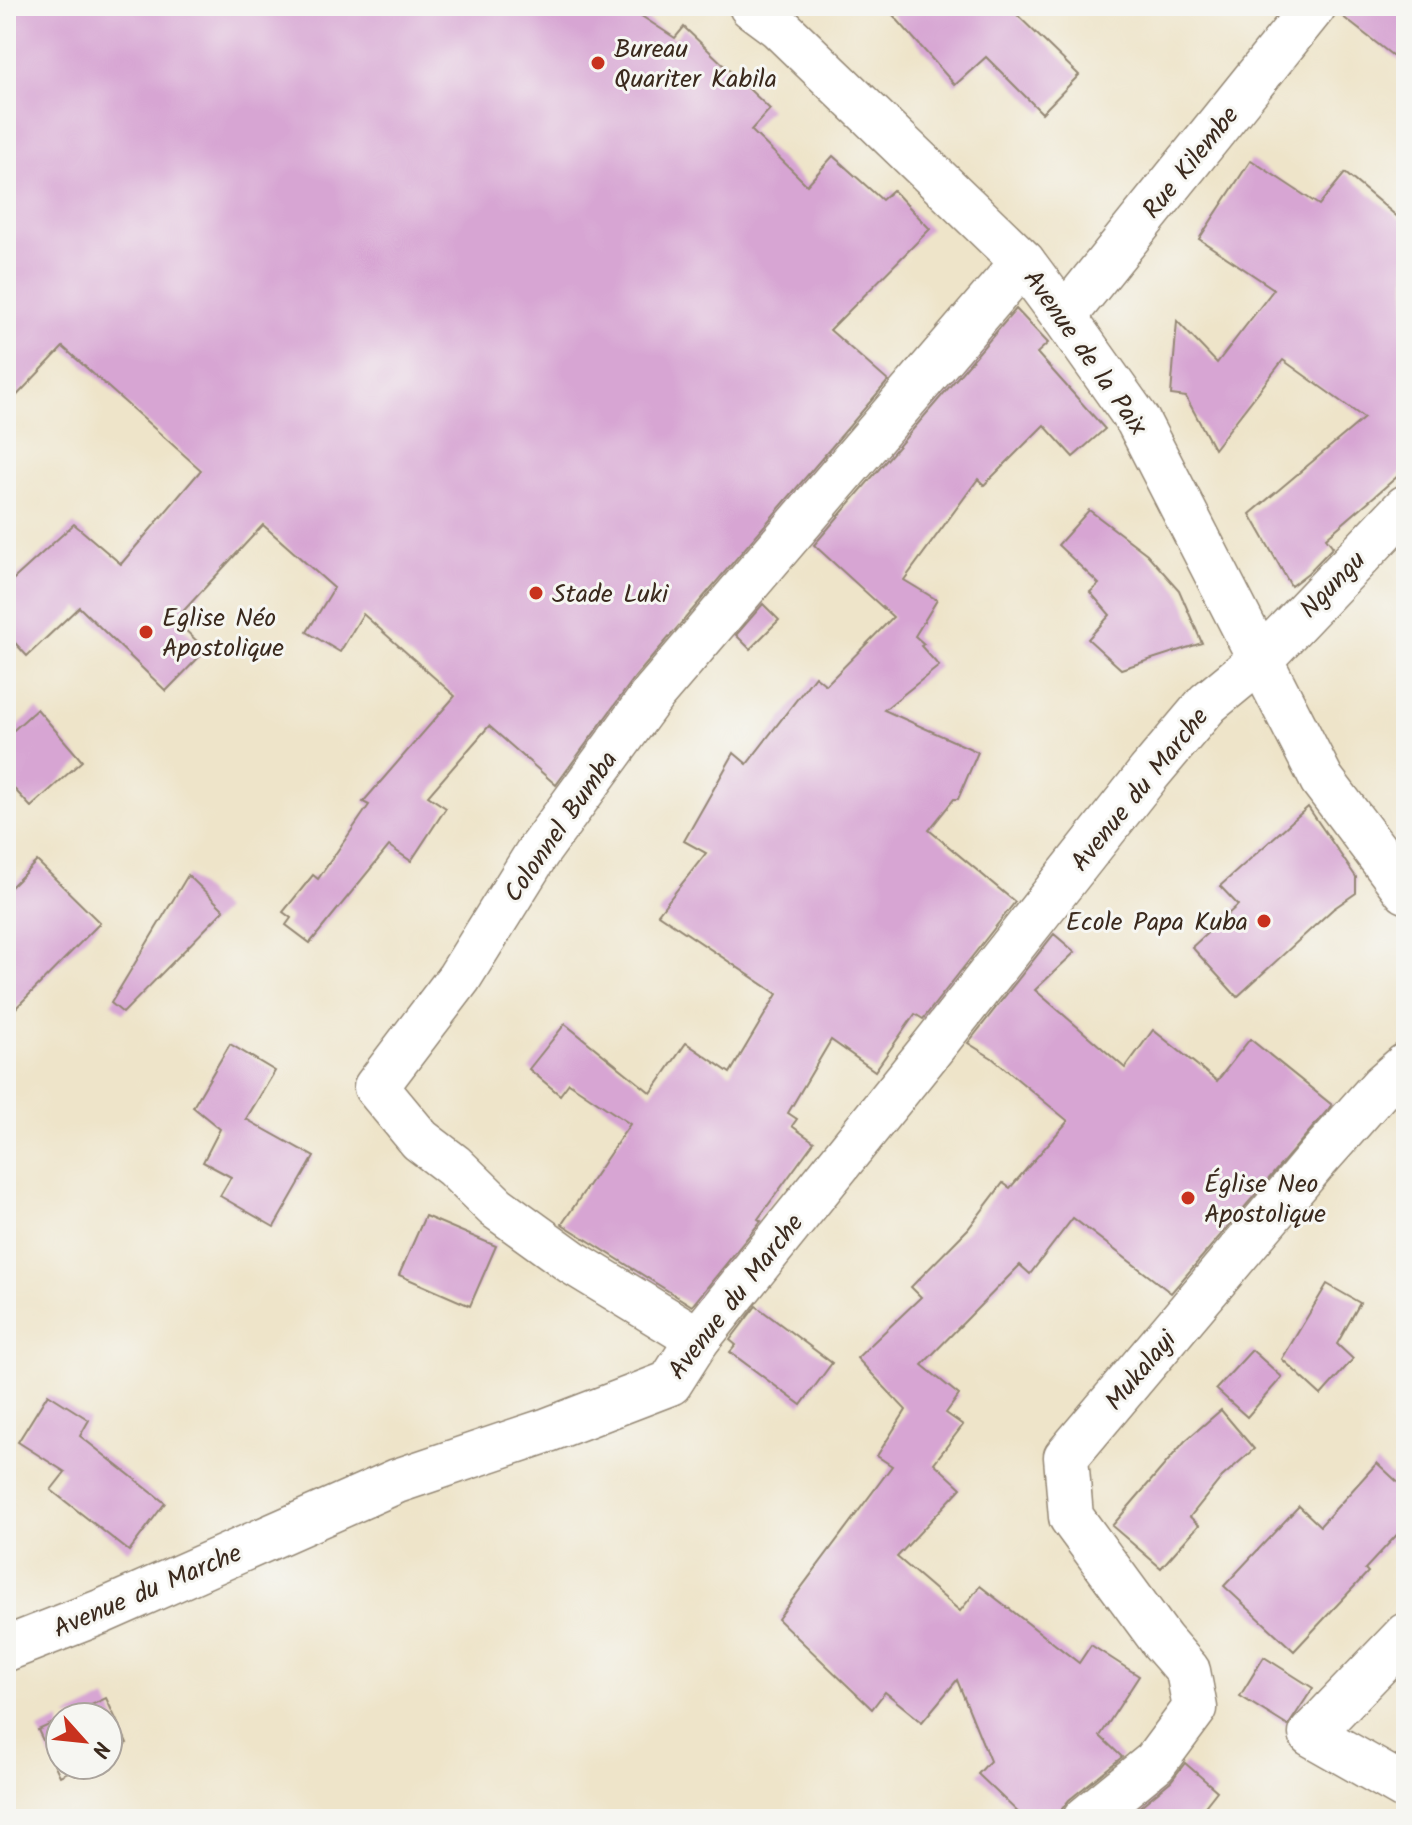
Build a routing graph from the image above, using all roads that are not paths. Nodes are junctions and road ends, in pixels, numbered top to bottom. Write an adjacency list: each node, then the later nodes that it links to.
1 (1314, 6): 4 (street, Rue Kilembe)
2 (776, 13): 3 (street, Avenue de la Paix)
3 (1023, 262): 4 (street, Avenue de la Paix); 9 (street, Colonnel Bumba)
4 (1064, 317): 6 (street, Avenue de la Paix)
5 (1406, 507): 6 (street, Ngungu)
6 (1259, 661): 7 (street, Avenue de la Paix); 9 (street, Avenue du Marche)
7 (1406, 891)
8 (1406, 1065): 13 (street, Mukalayi)
9 (698, 1339): 11 (street, Avenue du Marche)
10 (1406, 1635): 12 (street)
11 (6, 1649)
12 (1406, 1788)
13 (1085, 1819)

